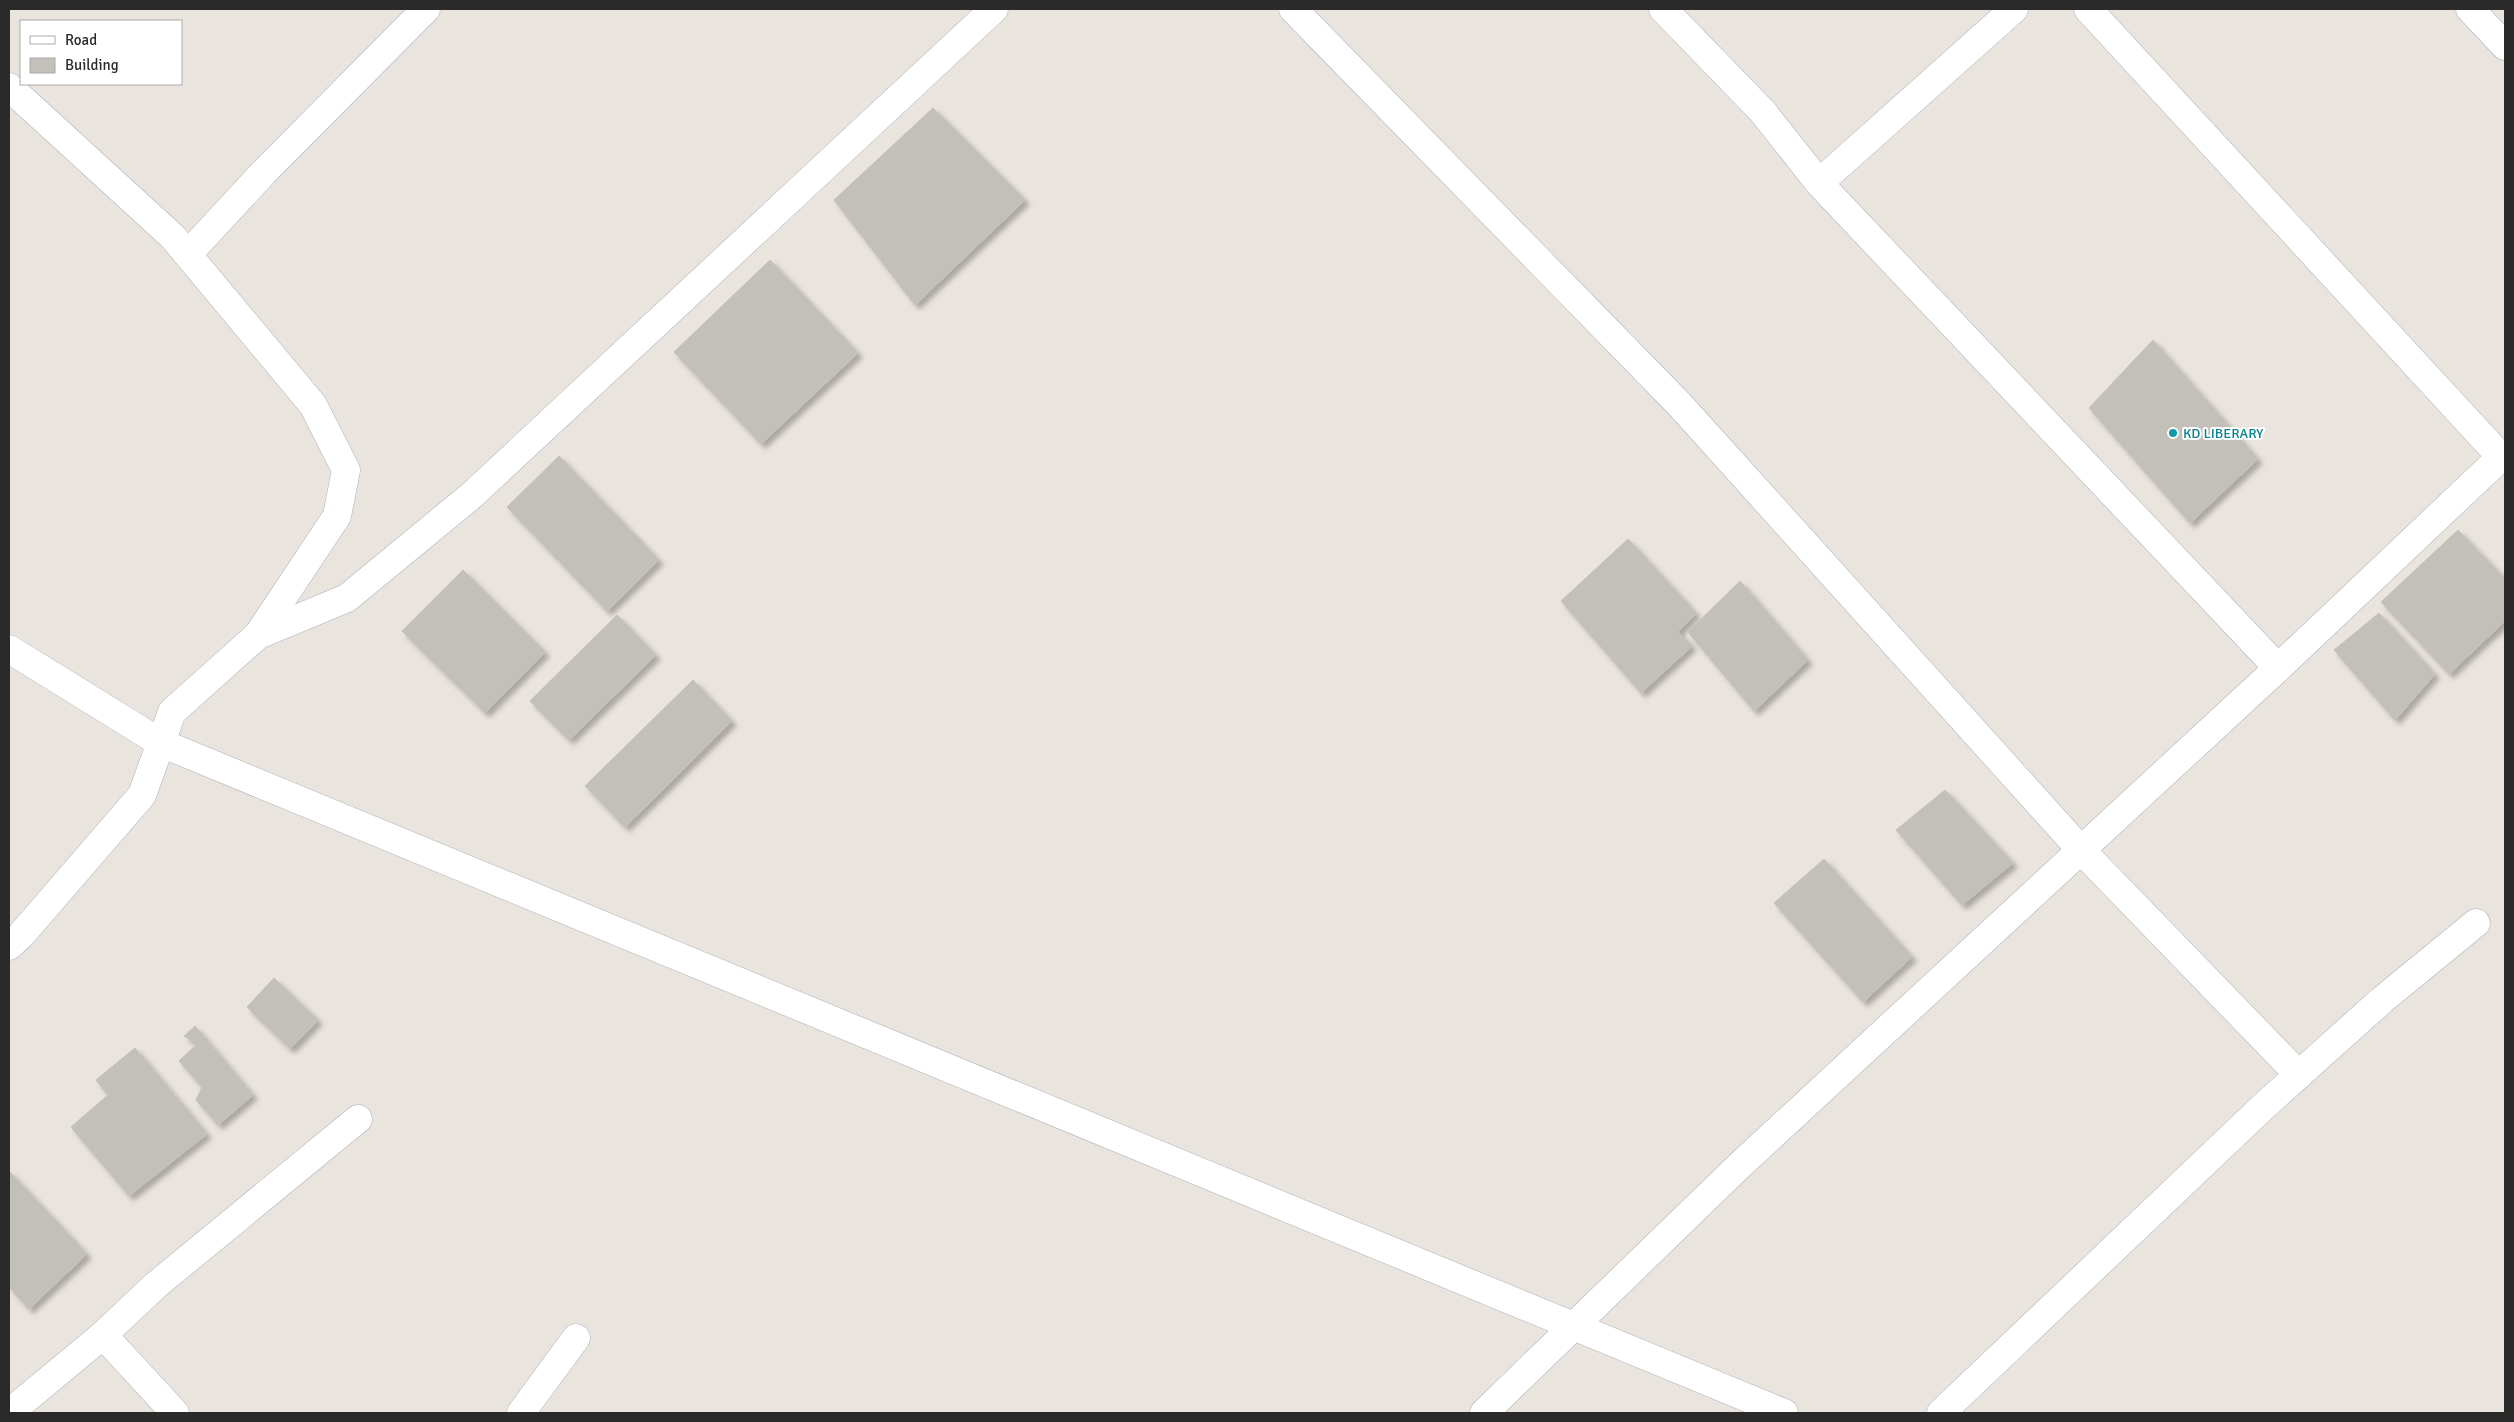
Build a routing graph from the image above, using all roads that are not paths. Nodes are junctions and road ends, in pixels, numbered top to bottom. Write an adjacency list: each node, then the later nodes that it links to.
1 (994, 9): 12 (street)
2 (1293, 9): 16 (street)
3 (1663, 9): 10 (street)
4 (2014, 9): 10 (street)
5 (2088, 9): 14 (street)
6 (2470, 9): 8 (street)
7 (420, 11): 11 (street)
8 (2505, 46)
9 (9, 87): 11 (street)
10 (1820, 183): 14 (street)
11 (188, 254): 12 (street)
12 (258, 635): 15 (street)
13 (9, 648): 15 (street)
14 (2278, 668): 16 (street)
15 (161, 744): 18 (street); 21 (street)
16 (2081, 850): 19 (street); 21 (street)
17 (2476, 923): 19 (street)
18 (9, 946)
19 (2298, 1075): 29 (street)
20 (358, 1119): 22 (street)
21 (1573, 1326): 27 (street); 28 (street)
22 (103, 1335): 24 (street); 25 (street)
23 (576, 1338): 26 (street)
24 (9, 1412)
25 (175, 1413)
26 (521, 1413)
27 (1484, 1413)
28 (1784, 1413)
29 (1941, 1413)

